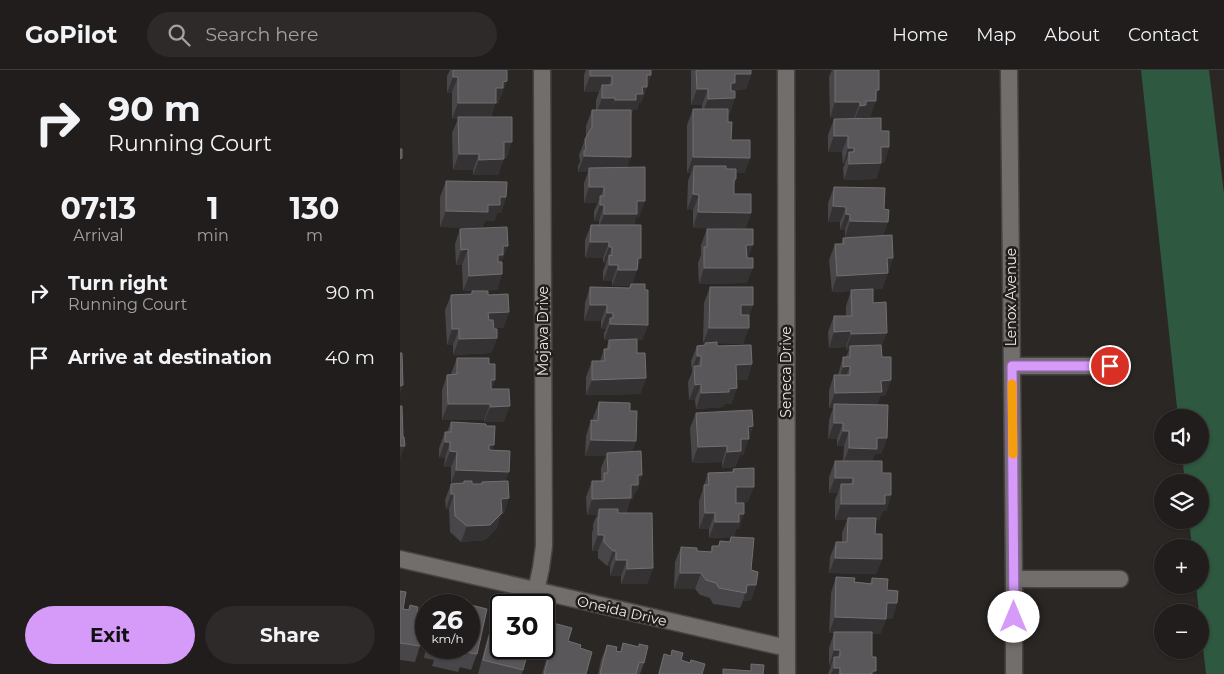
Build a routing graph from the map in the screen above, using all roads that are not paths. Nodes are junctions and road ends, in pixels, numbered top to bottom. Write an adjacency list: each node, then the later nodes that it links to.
1 (542, 70): 9 (street, Mojava Drive)
2 (786, 70): 10 (street, Seneca Drive)
3 (1009, 70): 4 (street, Lenox Avenue)
4 (1012, 366): 5 (street); 7 (street, Lenox Avenue)
5 (1110, 366)
6 (400, 559): 9 (street, Oneida Drive)
7 (1014, 579): 8 (street); 12 (street, Lenox Avenue)
8 (1120, 579)
9 (536, 591): 10 (street, Oneida Drive)
10 (786, 648): 11 (street, Seneca Drive)
11 (787, 674)
12 (1014, 674)

